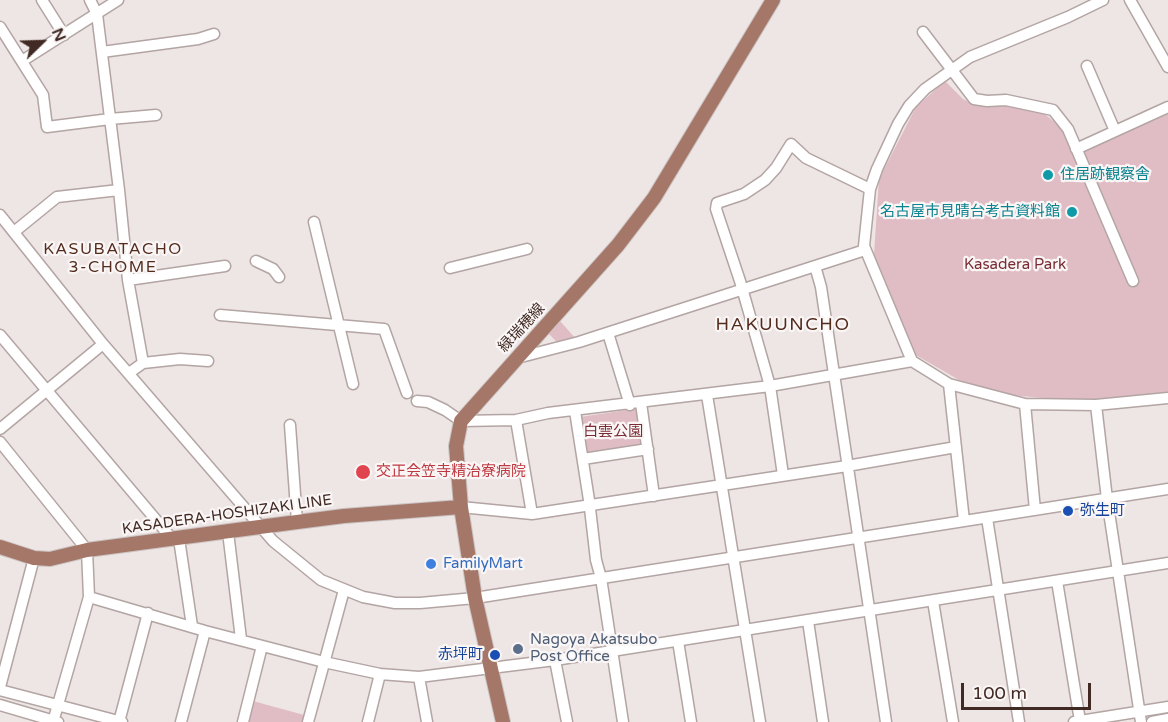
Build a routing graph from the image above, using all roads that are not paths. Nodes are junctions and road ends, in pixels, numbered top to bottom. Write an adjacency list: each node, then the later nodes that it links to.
1 (42, 0): 11 (street)
2 (90, 0): 7 (street)
3 (118, 0): 7 (street)
4 (773, 0): 43 (main road, 緑瑞穂線)
5 (1103, 0): 16 (street)
6 (1130, 0): 15 (street)
7 (97, 14): 11 (street); 12 (street)
8 (0, 27): 13 (street)
9 (922, 32): 16 (street)
10 (214, 34): 12 (street)
11 (64, 35): 13 (street)
12 (102, 51): 19 (street)
13 (22, 61): 19 (street)
14 (1087, 66): 20 (street)
15 (1168, 67)
16 (951, 70): 21 (street); 22 (street)
17 (1168, 107): 20 (street)
18 (156, 115): 19 (street)
19 (110, 119): 23 (street)
20 (1115, 131): 21 (street)
21 (1076, 149): 36 (street)
22 (870, 189): 29 (street); 37 (street)
23 (119, 190): 26 (street); 35 (street)
24 (0, 215): 26 (street)
25 (314, 222): 39 (street)
26 (11, 229): 27 (street); 42 (street)
27 (0, 234)
28 (527, 249): 33 (street)
29 (865, 250): 32 (street); 45 (street)
30 (256, 261): 34 (street)
31 (225, 266): 35 (street)
32 (814, 266): 37 (street); 48 (street)
33 (450, 268)
34 (279, 277)
35 (128, 280): 46 (street)
36 (1133, 281)
37 (742, 290): 40 (street); 51 (street)
38 (220, 315): 39 (street)
39 (339, 327): 49 (street); 53 (street)
40 (608, 333): 43 (street); 57 (street)
41 (0, 335): 52 (street)
42 (104, 344): 47 (street); 52 (street)
43 (517, 358): 62 (main road, 緑瑞穂線)
44 (208, 361): 46 (street)
45 (912, 361): 48 (street); 50 (street)
46 (143, 363): 47 (street)
47 (129, 373): 82 (street)
48 (835, 375): 51 (street); 69 (street)
49 (353, 384)
50 (949, 384): 58 (street); 66 (street)
51 (770, 386): 54 (street); 70 (street)
52 (46, 391): 64 (street); 85 (street)
53 (407, 393)
54 (707, 395): 57 (street); 71 (street)
55 (1168, 398): 59 (street)
56 (417, 401): 62 (street)
57 (635, 404): 60 (street); 67 (street)
58 (1025, 404): 59 (street); 77 (street)
59 (1096, 405): 74 (street)
60 (575, 411): 61 (street); 68 (street)
61 (516, 420): 62 (street); 78 (street)
62 (461, 422): 76 (main road)
63 (290, 425): 81 (street)
64 (0, 429)
65 (0, 442): 87 (street)
66 (956, 447): 69 (street); 80 (street)
67 (648, 448): 68 (street); 73 (street)
68 (582, 459): 75 (street)
69 (847, 466): 70 (street); 84 (street)
70 (783, 476): 71 (street)
71 (722, 485): 73 (street); 89 (street)
72 (1168, 489): 74 (street)
73 (654, 496): 75 (street)
74 (1107, 499): 77 (street); 91 (street)
75 (590, 506): 78 (street); 92 (street)
76 (461, 507): 78 (street); 81 (main road, KASADERA-HOSHIZAKI LINE); 97 (main road)
77 (1035, 510): 79 (street)
78 (532, 514)
79 (987, 518): 80 (street); 94 (street)
80 (964, 521): 84 (street)
81 (297, 522): 82 (main road, KASADERA-HOSHIZAKI LINE)
82 (261, 526): 83 (main road, KASADERA-HOSHIZAKI LINE); 95 (street)
83 (228, 532): 85 (main road, KASADERA-HOSHIZAKI LINE); 105 (street)
84 (859, 538): 89 (street); 99 (street)
85 (176, 539): 87 (main road, KASADERA-HOSHIZAKI LINE); 102 (street)
86 (0, 547): 88 (main road, KASADERA-HOSHIZAKI LINE)
87 (87, 550): 88 (main road, KASADERA-HOSHIZAKI LINE); 96 (street)
88 (34, 558): 114 (street)
89 (734, 558): 92 (street); 103 (street)
90 (1168, 563): 91 (street)
91 (1117, 571): 93 (street); 118 (street)
92 (601, 578): 97 (street); 108 (street)
93 (1057, 581): 94 (street); 136 (street)
94 (998, 590): 98 (street); 135 (street)
95 (344, 591): 97 (street); 110 (street)
96 (89, 597): 100 (street); 116 (street)
97 (475, 598): 111 (main road)
98 (933, 601): 99 (street); 134 (street)
99 (869, 611): 101 (street); 133 (street)
100 (148, 613): 102 (street); 121 (street)
101 (808, 621): 103 (street); 132 (street)
102 (192, 626): 104 (street)
103 (745, 630): 106 (street); 131 (street)
104 (205, 631): 105 (street); 122 (street)
105 (242, 639): 107 (street)
106 (678, 641): 108 (street); 130 (street)
107 (262, 646): 110 (street); 123 (street)
108 (612, 651): 109 (street); 129 (street)
109 (555, 660): 111 (street); 128 (street)
110 (324, 662): 112 (street); 124 (street)
111 (492, 669): 113 (street); 127 (main road)
112 (380, 674): 113 (street); 125 (street)
113 (419, 677): 126 (street)
114 (0, 689): 116 (street)
115 (0, 705): 120 (street)
116 (58, 706): 120 (street); 121 (street)
117 (1168, 707): 118 (street)
118 (1141, 717): 136 (street)
119 (1168, 719): 137 (street)
120 (55, 722)
121 (120, 722)
122 (181, 722)
123 (243, 722)
124 (308, 722)
125 (368, 722)
126 (427, 722)
127 (503, 722)
128 (567, 722)
129 (623, 722)
130 (691, 722)
131 (760, 722)
132 (823, 722)
133 (886, 722)
134 (953, 722)
135 (1019, 722)
136 (1077, 722)
137 (1152, 722)

